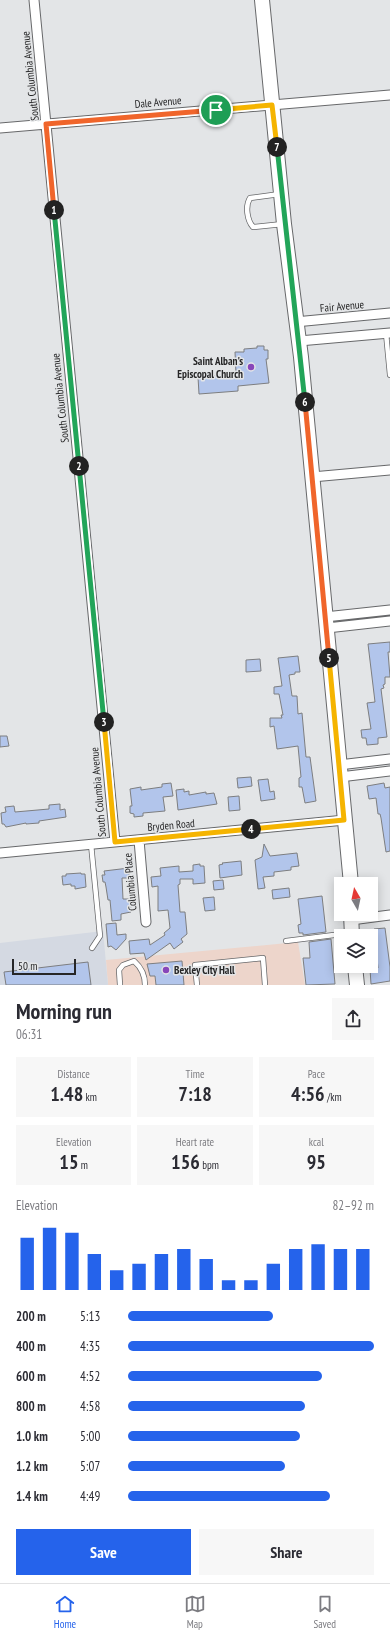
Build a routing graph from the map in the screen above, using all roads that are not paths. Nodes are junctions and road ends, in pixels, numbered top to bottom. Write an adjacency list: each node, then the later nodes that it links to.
1 (34, 0): 5 (street, South Columbia Avenue)
2 (262, 0): 4 (main road)
3 (390, 95): 4 (street, Dale Avenue)
4 (272, 105): 5 (street, Dale Avenue); 7 (main road)
5 (46, 124): 6 (street, Dale Avenue); 24 (street, South Columbia Avenue)
6 (0, 128)
7 (281, 194): 8 (main road); 8 (lane)
8 (284, 224): 10 (main road)
9 (390, 313): 10 (street, Fair Avenue)
10 (296, 322): 12 (main road)
11 (388, 333): 12 (street); 13 (lane)
12 (299, 341): 15 (main road)
13 (390, 375)
14 (390, 470): 15 (street)
15 (312, 477): 18 (main road)
16 (390, 610): 18 (street)
17 (390, 621): 18 (street)
18 (326, 622): 20 (main road)
19 (390, 759): 20 (street)
20 (340, 771): 21 (street); 22 (main road)
21 (390, 771)
22 (344, 820): 23 (street, Bryden Road); 27 (main road)
23 (139, 840): 24 (street, Bryden Road); 29 (street, Columbia Place)
24 (115, 842): 25 (street, Bryden Road)
25 (91, 844): 26 (street, Bryden Road); 32 (lane)
26 (0, 853)
27 (350, 877)
28 (390, 915): 30 (street)
29 (146, 922)
30 (352, 926): 31 (lane)
31 (286, 941)
32 (92, 948)
33 (356, 973): 38 (main road)
34 (120, 985): 35 (lane)
35 (146, 985)
36 (197, 985): 37 (lane)
37 (265, 985)
38 (357, 985)

